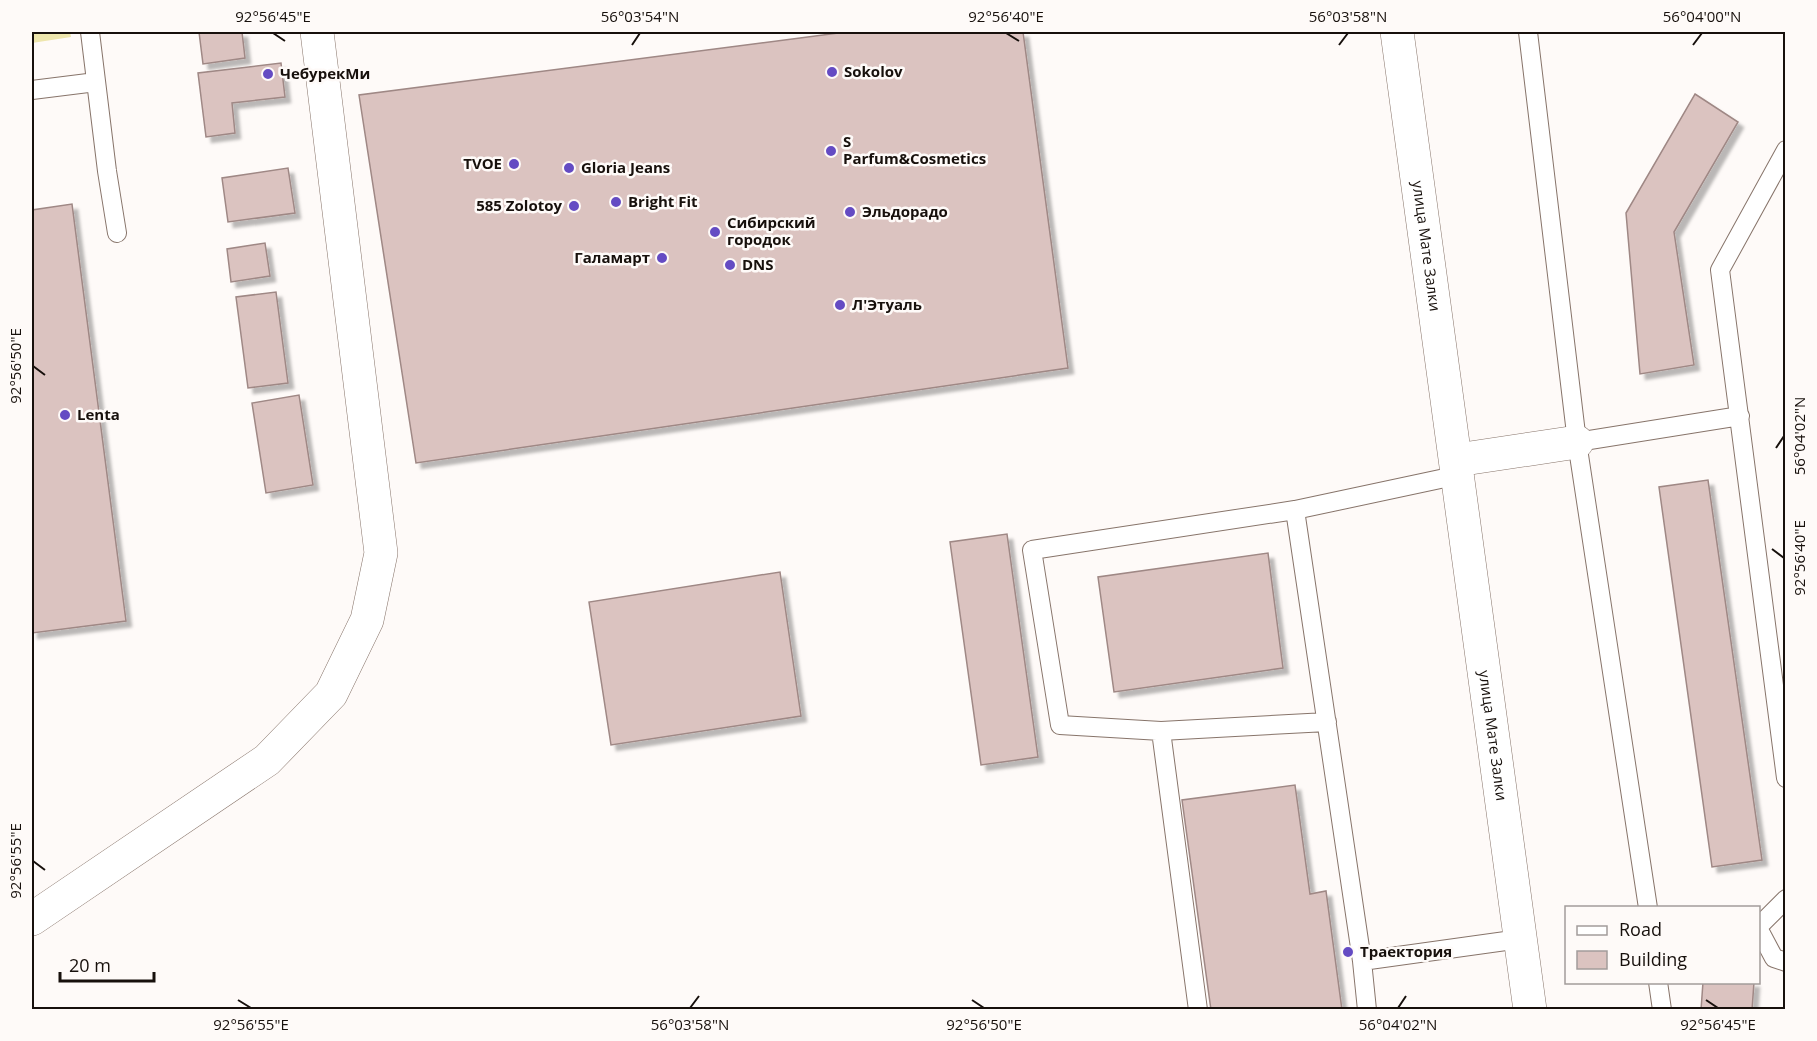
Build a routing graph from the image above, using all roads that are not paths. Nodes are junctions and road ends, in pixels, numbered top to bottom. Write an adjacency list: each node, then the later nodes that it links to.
1 (90, 32): 5 (lane)
2 (317, 32): 18 (street)
3 (1397, 32): 11 (street, улица Мате Залки)
4 (1528, 32): 10 (lane)
5 (96, 82): 6 (lane); 8 (lane)
6 (32, 90)
7 (1785, 150): 9 (lane)
8 (117, 233)
9 (1740, 416): 10 (lane); 15 (lane)
10 (1577, 442): 11 (street); 17 (lane)
11 (1458, 467): 12 (lane); 21 (street, улица Мате Залки)
12 (1295, 510): 13 (lane); 14 (lane)
13 (1327, 722): 14 (lane); 22 (lane)
14 (1161, 731): 25 (lane)
15 (1785, 778)
16 (1785, 898): 19 (lane)
17 (1648, 906)
18 (32, 919)
19 (1760, 925)
20 (1760, 931): 23 (lane)
21 (1520, 939): 22 (lane); 27 (street, улица Мате Залки)
22 (1362, 961): 26 (lane)
23 (1785, 962)
24 (1659, 984): 28 (lane)
25 (1198, 1010)
26 (1367, 1010)
27 (1530, 1010)
28 (1662, 1010)

